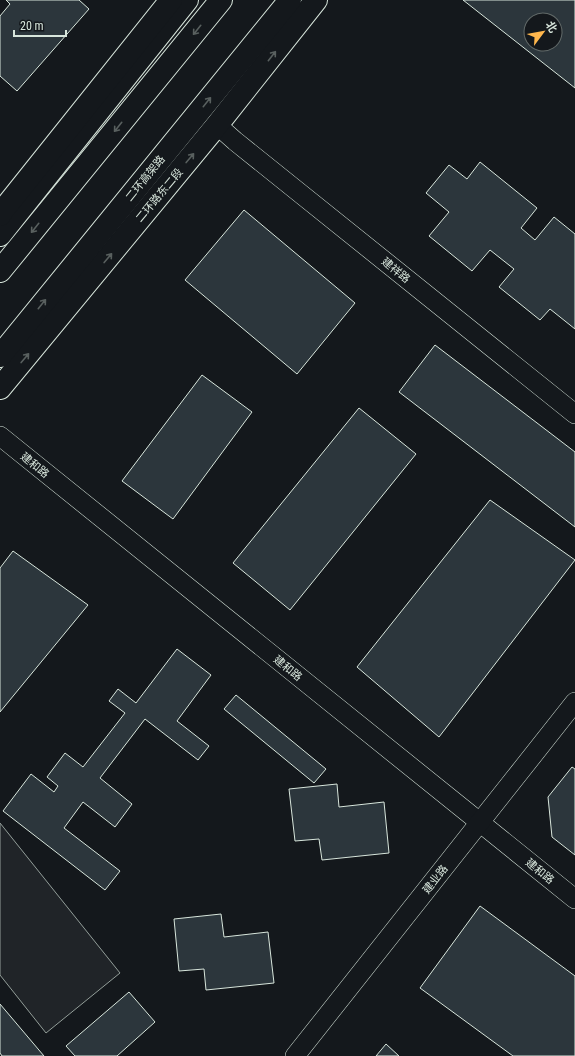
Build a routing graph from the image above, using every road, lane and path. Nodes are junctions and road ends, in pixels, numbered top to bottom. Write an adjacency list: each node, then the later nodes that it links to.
1 (171, 0): 7 (main road)
2 (187, 0): 8 (main road)
3 (221, 0): 9 (main road, one-way to 9)
4 (290, 0): 10 (main road, 二环高架路, one-way to 4)
5 (316, 0): 6 (main road, 二环路东二段, one-way to 5)
6 (217, 126): 11 (main road, 二环路东二段, one-way to 6); 12 (street, 建祥路)
7 (2, 212)
8 (0, 235)
9 (0, 271)
10 (0, 356)
11 (0, 388)
12 (575, 414)
13 (0, 436): 15 (street, 建和路)
14 (575, 702): 15 (street, 建业路)
15 (479, 822): 16 (street, 建和路); 17 (street, 建业路)
16 (575, 899)
17 (295, 1056)

